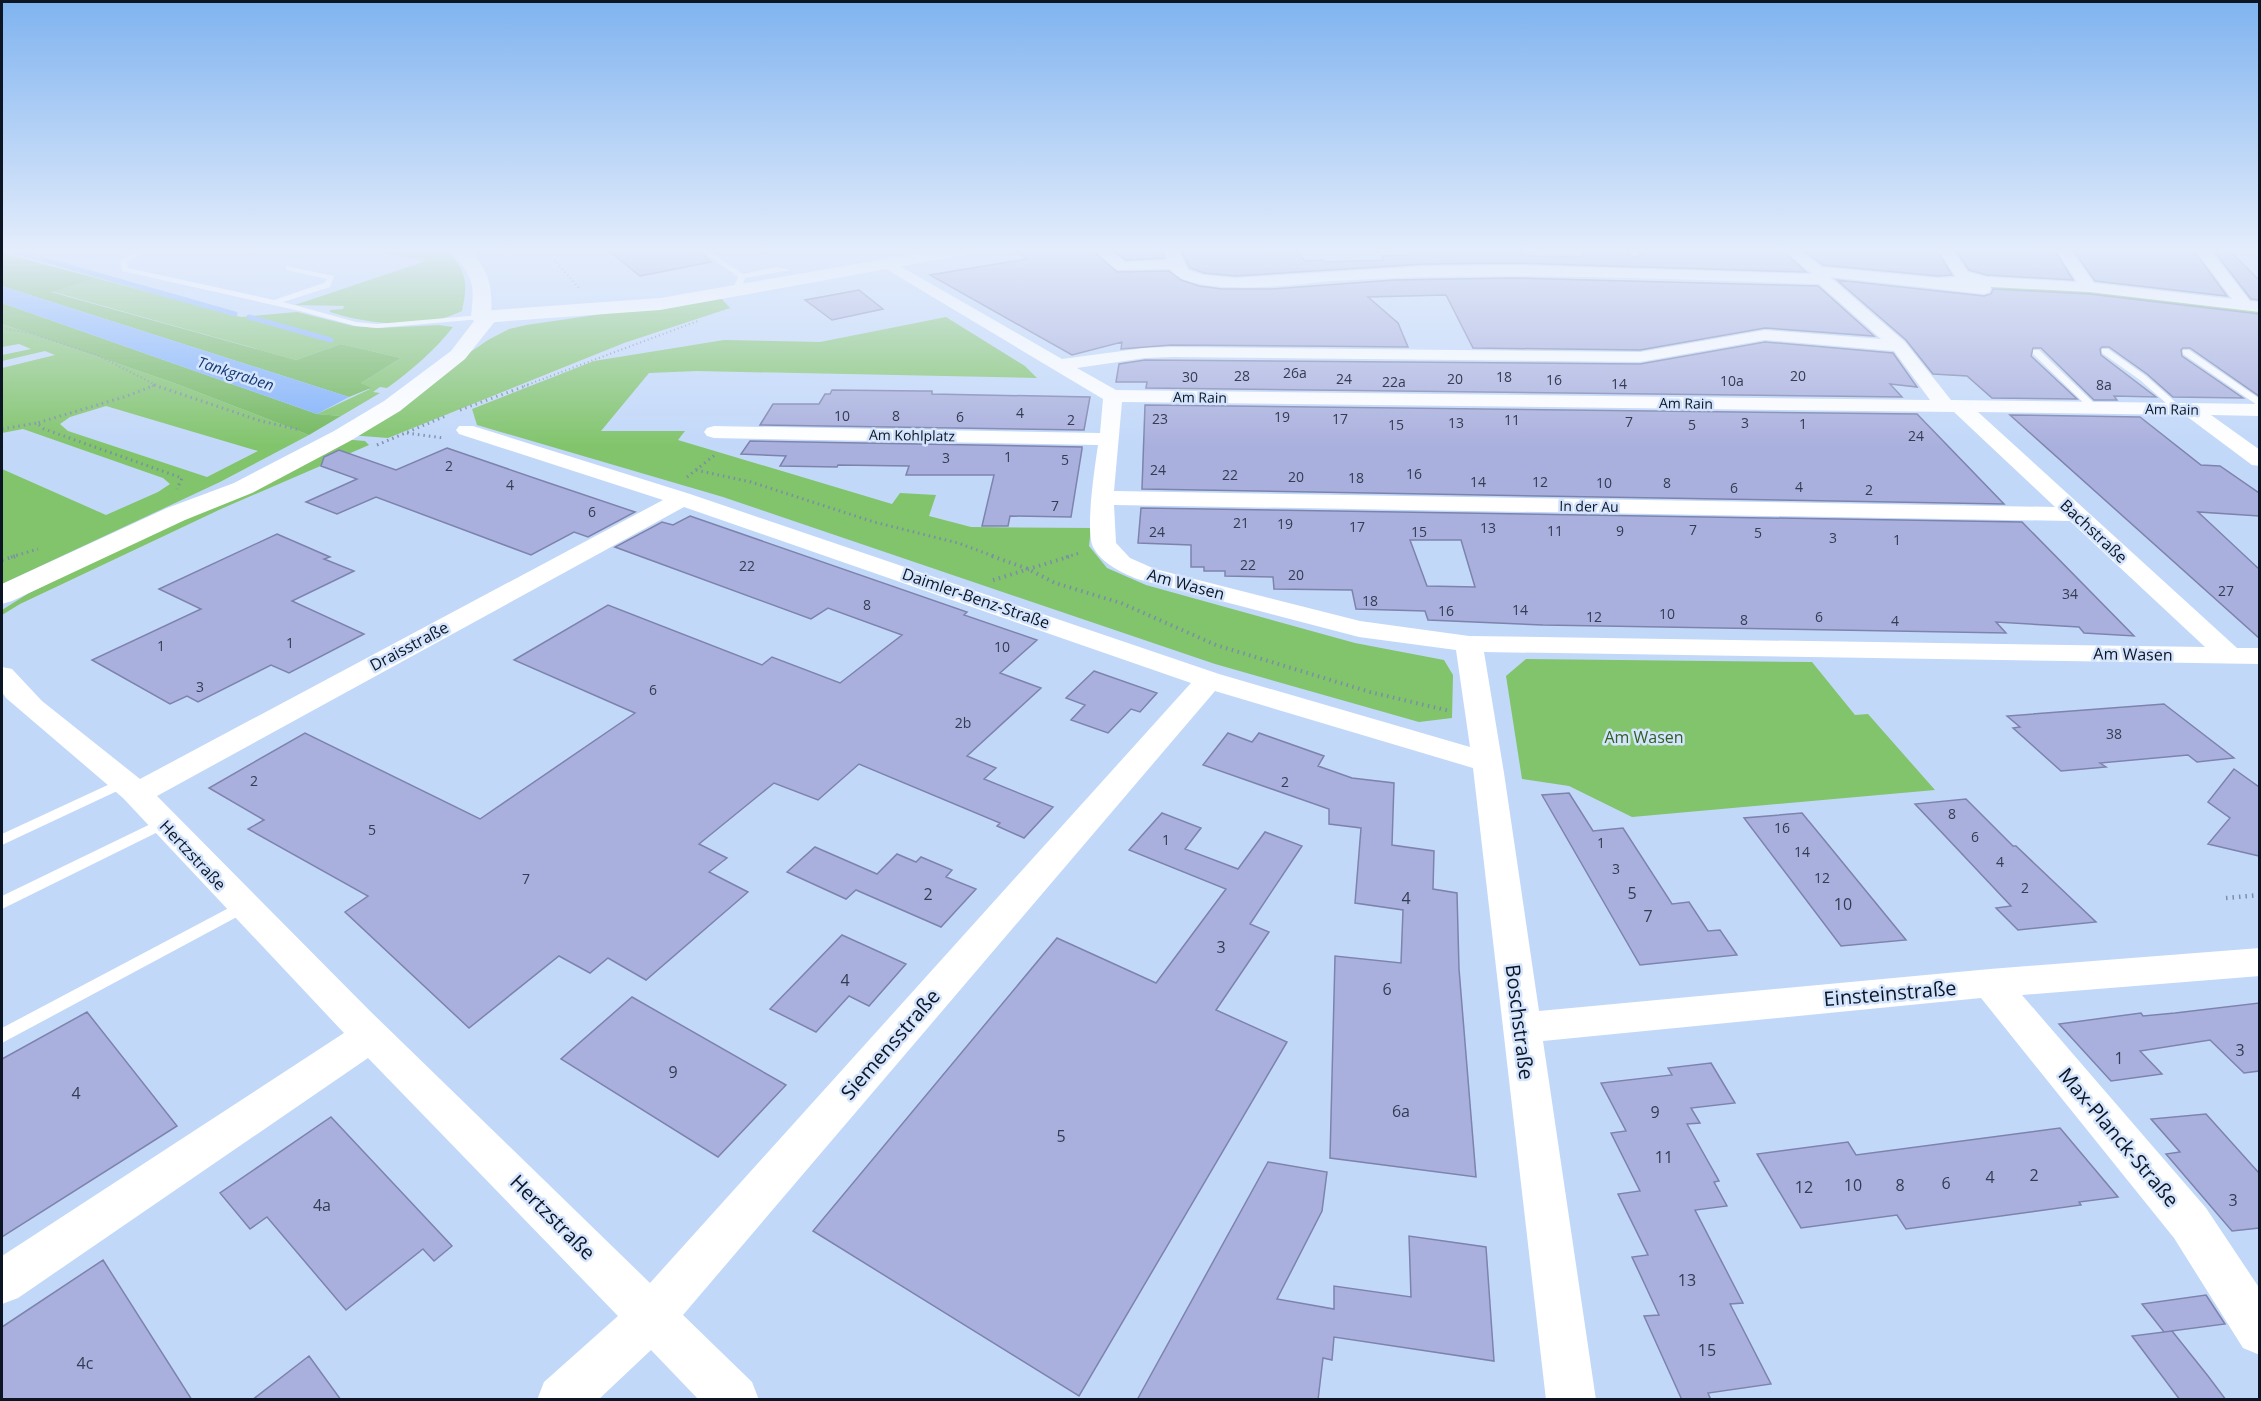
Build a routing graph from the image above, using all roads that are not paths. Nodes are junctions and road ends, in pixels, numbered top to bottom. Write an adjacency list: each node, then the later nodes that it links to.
1 (324, 316): 6 (lane)
2 (492, 316): 6 (main road)
3 (551, 316): 11 (main road)
4 (975, 316): 12 (street)
5 (1866, 316): 7 (street, Bachstraße)
6 (481, 317): 11 (main road); 25 (main road)
7 (1899, 346): 12 (street); 15 (street, Bachstraße)
8 (2105, 351): 17 (lane)
9 (2036, 352): 16 (lane)
10 (2186, 352): 14 (lane)
11 (459, 354): 25 (main road)
12 (1058, 365): 13 (street)
13 (1112, 396): 15 (street, Am Rain); 21 (street)
14 (2259, 404)
15 (1952, 406): 16 (street, Am Rain); 26 (street, Bachstraße)
16 (2093, 407): 17 (street, Am Rain)
17 (2184, 409): 18 (street, Am Rain); 22 (street)
18 (2259, 410)
19 (463, 420): 23 (street, Daimler-Benz-Straße)
20 (714, 432): 21 (street, Am Kohlplatz)
21 (1110, 439): 24 (street)
22 (2259, 460)
23 (675, 496): 32 (street, Daimler-Benz-Straße); 34 (street, Draisstraße)
24 (1102, 498): 26 (street, In der Au); 28 (street, Am Wasen)
25 (176, 514): 27 (main road)
26 (2076, 514): 29 (street, Bachstraße)
27 (2, 595)
28 (1469, 644): 29 (street, Am Wasen); 33 (street, Boschstraße)
29 (2229, 655): 30 (street, Am Wasen)
30 (2259, 656)
31 (3, 680): 34 (street, Hertzstraße)
32 (1209, 680): 33 (street, Daimler-Benz-Straße); 46 (street, Siemensstraße)
33 (1487, 762): 41 (street, Boschstraße)
34 (131, 788): 35 (street, Hertzstraße); 36 (lane)
35 (163, 824): 37 (lane); 38 (street, Hertzstraße)
36 (2, 840)
37 (2, 903)
38 (242, 907): 42 (street, Hertzstraße); 43 (lane)
39 (2259, 962): 40 (street, Einsteinstraße)
40 (1990, 983): 41 (street, Einsteinstraße); 45 (street, Max-Planck-Straße)
41 (1521, 1028): 49 (street, Boschstraße)
42 (371, 1035): 44 (street); 46 (street, Hertzstraße)
43 (2, 1036)
44 (2, 1282)
45 (2252, 1308)
46 (652, 1316): 47 (street, Siemensstraße); 48 (street, Hertzstraße)
47 (562, 1400)
48 (734, 1400)
49 (1571, 1400)

